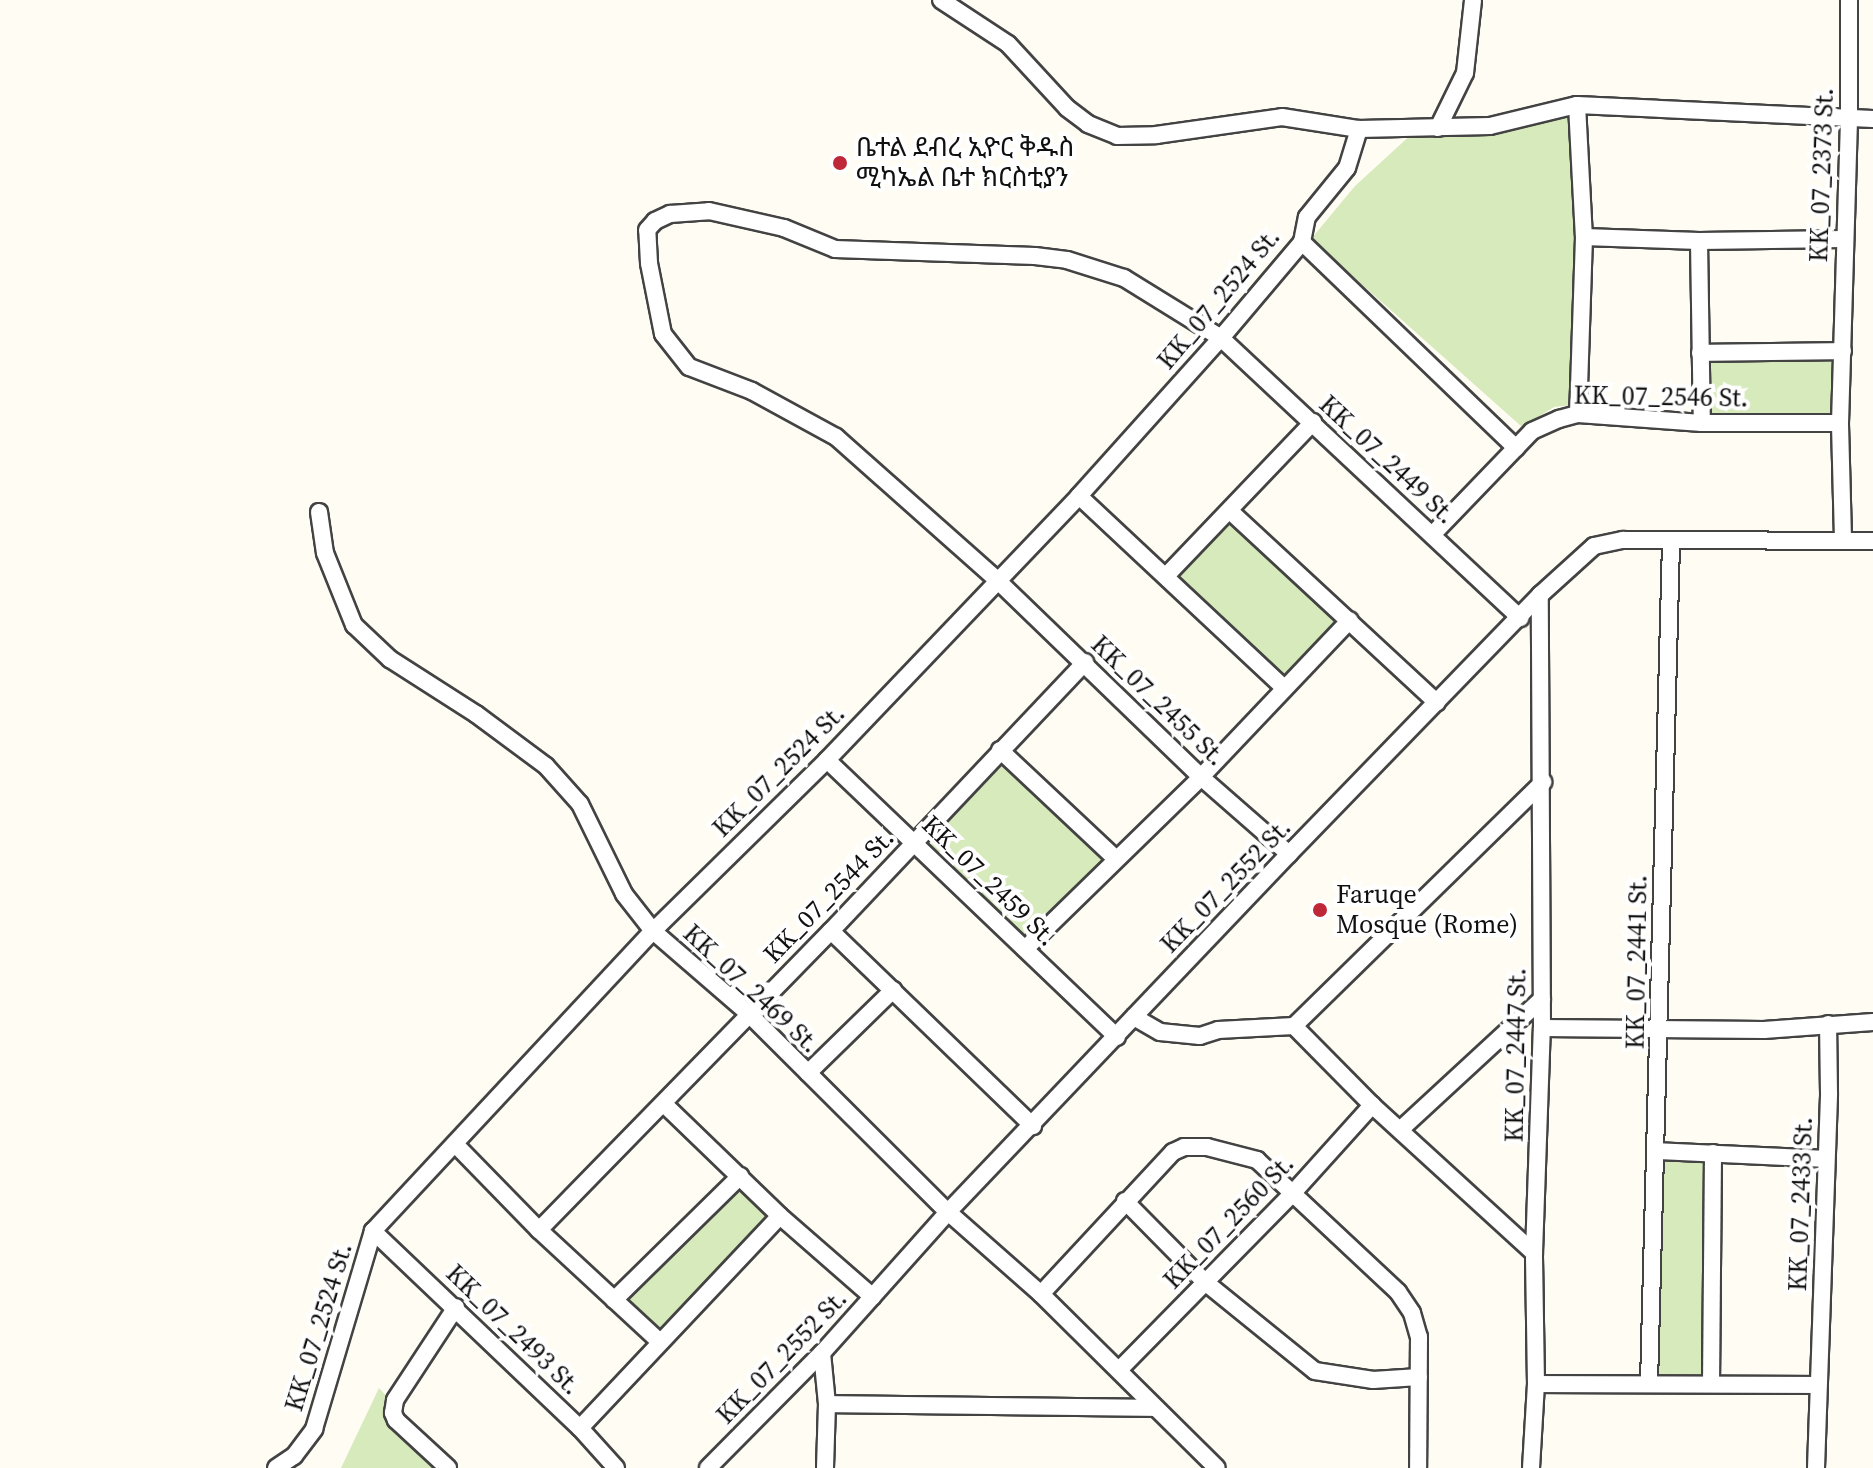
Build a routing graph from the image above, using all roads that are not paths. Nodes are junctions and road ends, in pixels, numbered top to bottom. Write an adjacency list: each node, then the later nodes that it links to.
1 (941, 0): 8 (street)
2 (1473, 0): 7 (street)
3 (1849, 0): 5 (street, KK_07_2373 St.)
4 (1577, 105): 5 (street); 7 (street); 9 (street)
5 (1849, 118): 6 (street); 10 (street, KK_07_2373 St.)
6 (1873, 119)
7 (1438, 128): 8 (street)
8 (1359, 129): 12 (street, KK_07_2524 St.)
9 (1584, 237): 11 (street); 16 (street)
10 (1843, 239): 11 (street); 14 (street, KK_07_2373 St.)
11 (1699, 241): 15 (street)
12 (1302, 242): 13 (street, KK_07_2524 St.); 20 (street)
13 (1221, 338): 17 (street, KK_07_2449 St.); 21 (street, KK_07_2524 St.); 29 (street, KK_07_2449 St.)
14 (1843, 351): 15 (street); 19 (street, KK_07_2373 St.)
15 (1700, 353): 18 (street)
16 (1578, 414): 18 (street, KK_07_2546 St.); 20 (street, KK_07_2546 St.)
17 (1313, 422): 22 (street); 24 (street, KK_07_2449 St.)
18 (1702, 423): 19 (street, KK_07_2546 St.)
19 (1840, 423): 25 (street, KK_07_2373 St.)
20 (1516, 448): 24 (street, KK_07_2546 St.)
21 (1079, 496): 28 (street); 29 (street, KK_07_2524 St.)
22 (1230, 511): 28 (street); 32 (street)
23 (319, 512): 43 (street, KK_07_2469 St.)
24 (1432, 535): 31 (street, KK_07_2449 St.)
25 (1843, 539): 26 (street, KK_07_2552 St.); 27 (street, KK_07_2552 St.)
26 (1873, 541)
27 (1671, 542): 30 (street, KK_07_2552 St.); 54 (street, KK_07_2441 St.)
28 (1166, 576): 34 (street)
29 (996, 579): 33 (street, KK_07_2455 St.); 37 (street, KK_07_2524 St.)
30 (1540, 595): 31 (street, KK_07_2552 St.); 39 (street, KK_07_2447 St.)
31 (1520, 618): 35 (street, KK_07_2552 St.)
32 (1350, 620): 34 (street); 35 (street)
33 (1085, 662): 36 (street, KK_07_2544 St.); 38 (street, KK_07_2455 St.)
34 (1284, 688): 38 (street)
35 (1437, 703): 41 (street, KK_07_2552 St.)
36 (1000, 750): 40 (street, KK_07_2544 St.); 42 (street)
37 (827, 760): 40 (street, KK_07_2459 St.); 43 (street, KK_07_2524 St.)
38 (1201, 777): 41 (street, KK_07_2455 St.); 42 (street)
39 (1543, 782): 47 (street, KK_07_2447 St.); 52 (street)
40 (914, 841): 44 (street, KK_07_2544 St.); 45 (street, KK_07_2459 St.)
41 (1289, 854): 49 (street, KK_07_2552 St.)
42 (1116, 859): 45 (street)
43 (653, 931): 48 (street, KK_07_2469 St.); 61 (street, KK_07_2524 St.)
44 (831, 931): 46 (street); 48 (street, KK_07_2544 St.)
45 (1025, 949): 55 (street, KK_07_2459 St.)
46 (893, 990): 56 (street); 59 (street)
47 (1542, 999): 53 (street, KK_07_2447 St.); 60 (street)
48 (748, 1013): 56 (street, KK_07_2469 St.); 57 (street, KK_07_2544 St.)
49 (1134, 1017): 52 (street); 55 (street, KK_07_2552 St.)
50 (1873, 1022): 51 (street)
51 (1828, 1024): 54 (street); 64 (street, KK_07_2433 St.)
52 (1294, 1026): 58 (street)
53 (1542, 1028): 54 (street); 72 (street, KK_07_2447 St.)
54 (1659, 1031): 62 (street, KK_07_2441 St.)
55 (1117, 1037): 59 (street, KK_07_2552 St.)
56 (808, 1073): 68 (street, KK_07_2469 St.)
57 (664, 1104): 65 (street); 70 (street, KK_07_2544 St.)
58 (1372, 1105): 60 (street); 66 (street, KK_07_2560 St.)
59 (1033, 1126): 68 (street, KK_07_2552 St.)
60 (1400, 1130): 72 (street)
61 (455, 1144): 70 (street); 71 (street, KK_07_2524 St.)
62 (1656, 1151): 63 (street); 82 (street, KK_07_2441 St.)
63 (1713, 1153): 64 (street); 84 (street)
64 (1825, 1159): 85 (street, KK_07_2433 St.)
65 (740, 1176): 69 (street); 76 (street)
66 (1292, 1194): 67 (street); 73 (street, KK_07_2560 St.); 81 (street)
67 (1125, 1201): 73 (street); 74 (street)
68 (948, 1212): 74 (street, KK_07_2469 St.); 75 (street, KK_07_2552 St.)
69 (780, 1216): 75 (street); 78 (street)
70 (539, 1230): 76 (street)
71 (373, 1231): 77 (street, KK_07_2493 St.); 89 (street, KK_07_2524 St.)
72 (1534, 1253): 83 (street, KK_07_2447 St.)
73 (1205, 1282): 80 (street, KK_07_2560 St.); 81 (street)
74 (1041, 1294): 80 (street, KK_07_2469 St.)
75 (873, 1297): 79 (street, KK_07_2552 St.)
76 (614, 1300): 78 (street)
77 (456, 1307): 88 (street, KK_07_2493 St.); 90 (street)
78 (659, 1341): 88 (street)
79 (822, 1353): 86 (street); 92 (street, KK_07_2552 St.)
80 (1119, 1370): 87 (street, KK_07_2469 St.)
81 (1419, 1377): 95 (street)
82 (1649, 1383): 83 (street); 84 (street)
83 (1536, 1384): 96 (street, KK_07_2447 St.)
84 (1711, 1384): 85 (street)
85 (1817, 1385): 97 (street, KK_07_2433 St.)
86 (827, 1404): 87 (street); 93 (street)
87 (1155, 1408): 94 (street, KK_07_2469 St.)
88 (580, 1428): 91 (street, KK_07_2493 St.)
89 (276, 1468)
90 (448, 1468)
91 (616, 1468)
92 (708, 1468)
93 (825, 1468)
94 (1217, 1468)
95 (1418, 1468)
96 (1531, 1468)
97 (1816, 1468)

